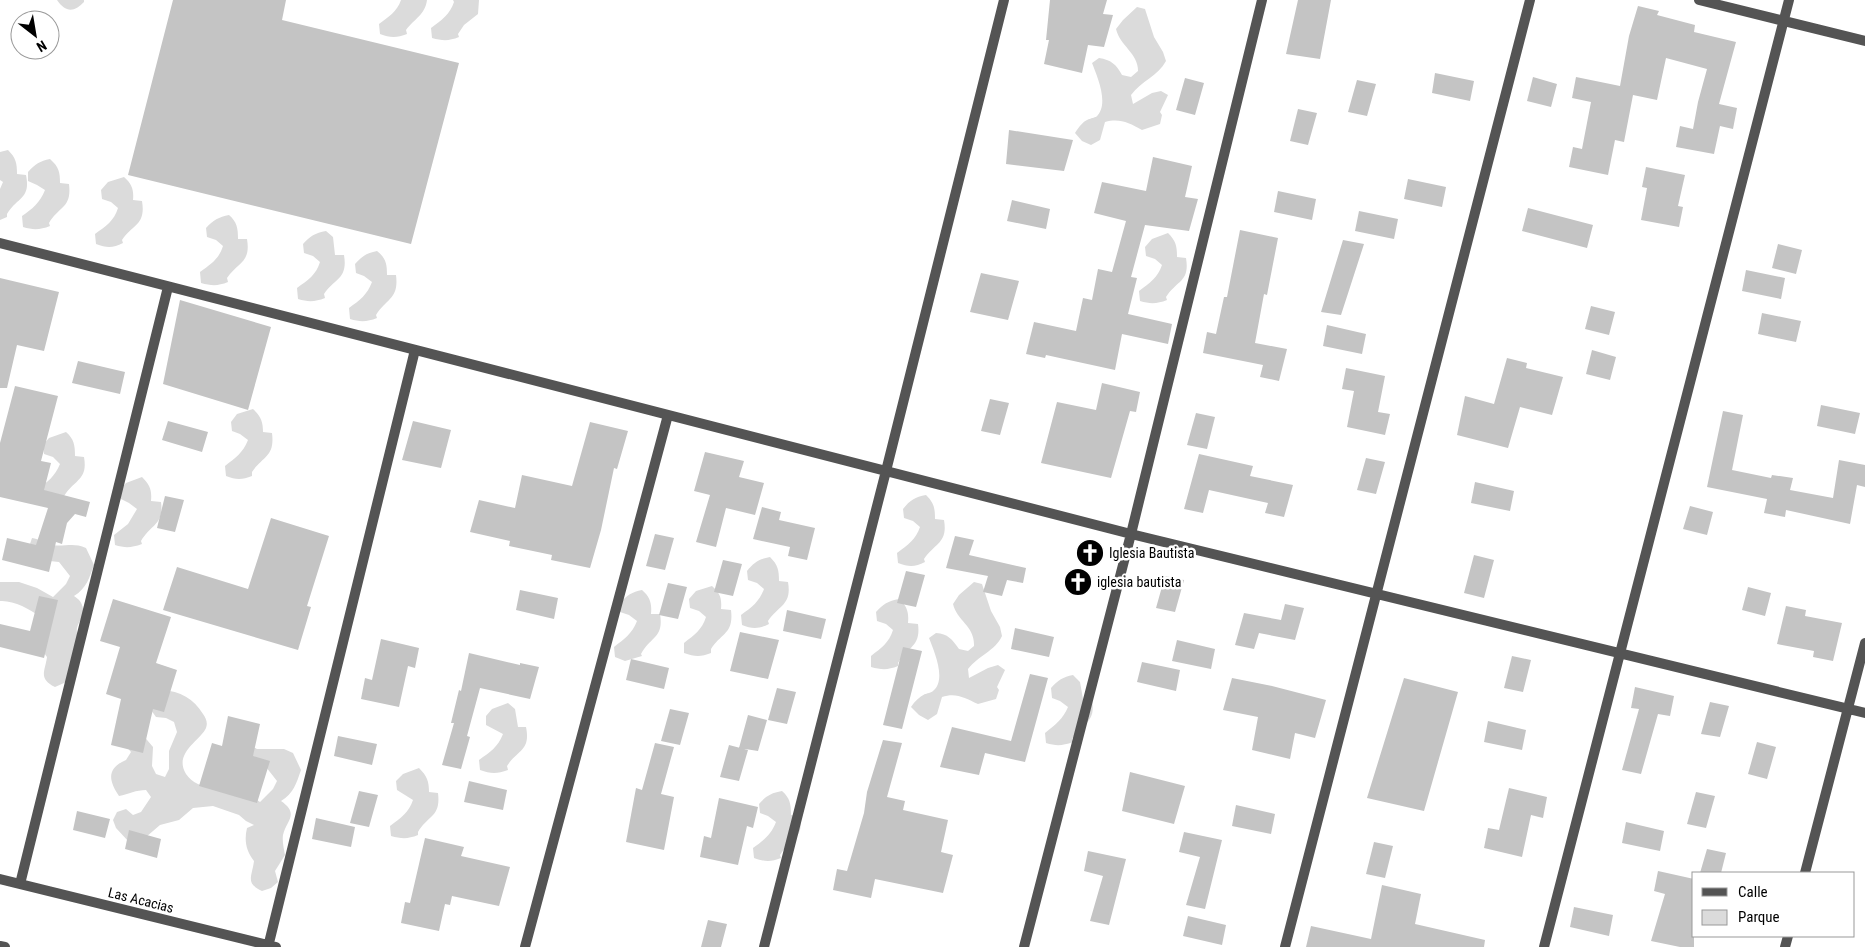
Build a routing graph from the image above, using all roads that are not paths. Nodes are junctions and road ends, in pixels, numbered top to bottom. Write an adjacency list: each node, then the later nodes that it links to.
1 (1004, 0): 12 (street)
2 (1262, 0): 13 (street)
3 (1530, 0): 14 (street)
4 (1699, 0): 6 (street)
5 (1789, 0): 6 (street)
6 (1784, 21): 7 (street); 16 (street)
7 (1865, 41)
8 (0, 244): 9 (street)
9 (168, 286): 10 (street); 21 (street)
10 (415, 350): 11 (street); 23 (street)
11 (668, 415): 12 (street); 25 (street)
12 (886, 471): 13 (street); 26 (street)
13 (1131, 534): 14 (street); 27 (street)
14 (1376, 594): 16 (street); 28 (street)
15 (1865, 642): 17 (street)
16 (1620, 654): 17 (street); 29 (street)
17 (1848, 710): 18 (street); 19 (street)
18 (1865, 713)
19 (1805, 872)
20 (0, 879): 21 (street, Las Acacias)
21 (20, 884): 23 (street, Las Acacias)
22 (0, 946): 24 (street)
23 (271, 946)
24 (4, 947)
25 (525, 947)
26 (764, 947)
27 (1024, 947)
28 (1285, 947)
29 (1544, 947)

